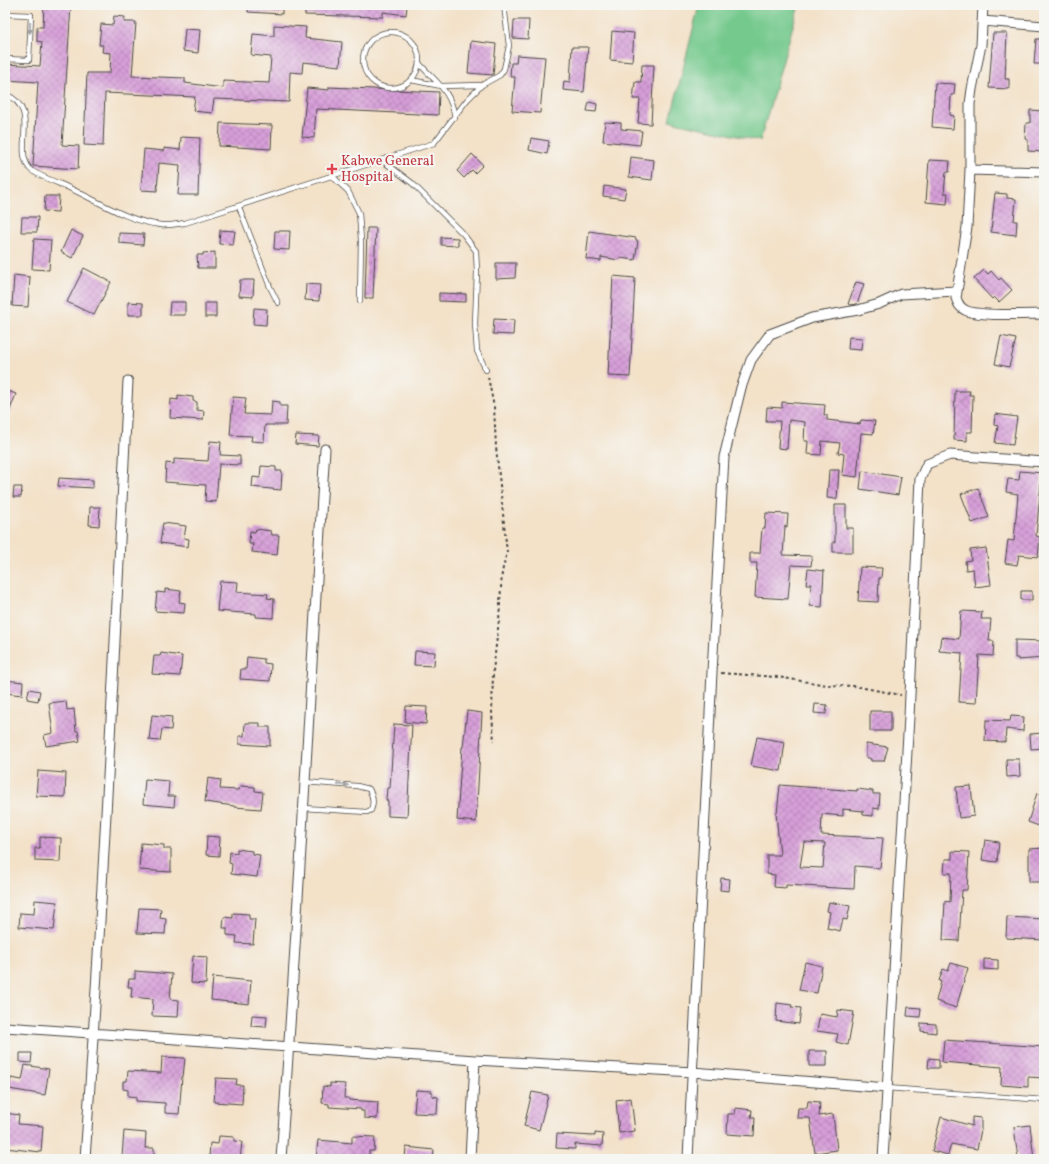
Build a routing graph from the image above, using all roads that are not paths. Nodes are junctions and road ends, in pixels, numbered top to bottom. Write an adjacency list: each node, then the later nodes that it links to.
1 (504, 5): 9 (lane)
2 (983, 5): 4 (street)
3 (5, 14): 6 (lane, one-way to 6)
4 (982, 21): 5 (street); 14 (street)
5 (1044, 26)
6 (5, 59)
7 (419, 63): 8 (lane); 8 (lane); 10 (lane)
8 (411, 80): 10 (lane)
9 (482, 85): 10 (lane); 12 (lane)
10 (441, 86): 12 (lane)
11 (5, 94): 17 (lane)
12 (455, 117): 13 (lane)
13 (382, 161): 16 (lane); 22 (lane)
14 (970, 170): 15 (street); 18 (street)
15 (1044, 172)
16 (333, 177): 17 (lane); 19 (lane)
17 (239, 207): 20 (lane)
18 (956, 291): 21 (street); 32 (street)
19 (360, 301)
20 (278, 303)
21 (1044, 314)
22 (486, 370)
23 (128, 380): 29 (street)
24 (325, 449): 26 (street)
25 (1044, 462): 33 (street)
26 (304, 782): 27 (street); 27 (lane, one-way to 27)
27 (303, 808): 30 (street)
28 (5, 1027): 29 (street)
29 (94, 1033): 30 (street); 35 (street)
30 (289, 1048): 31 (street); 36 (street)
31 (475, 1060): 32 (street); 37 (street)
32 (693, 1072): 33 (street); 38 (street)
33 (887, 1088): 34 (lane); 39 (street)
34 (1044, 1100)
35 (85, 1159)
36 (281, 1159)
37 (470, 1159)
38 (688, 1159)
39 (883, 1159)

